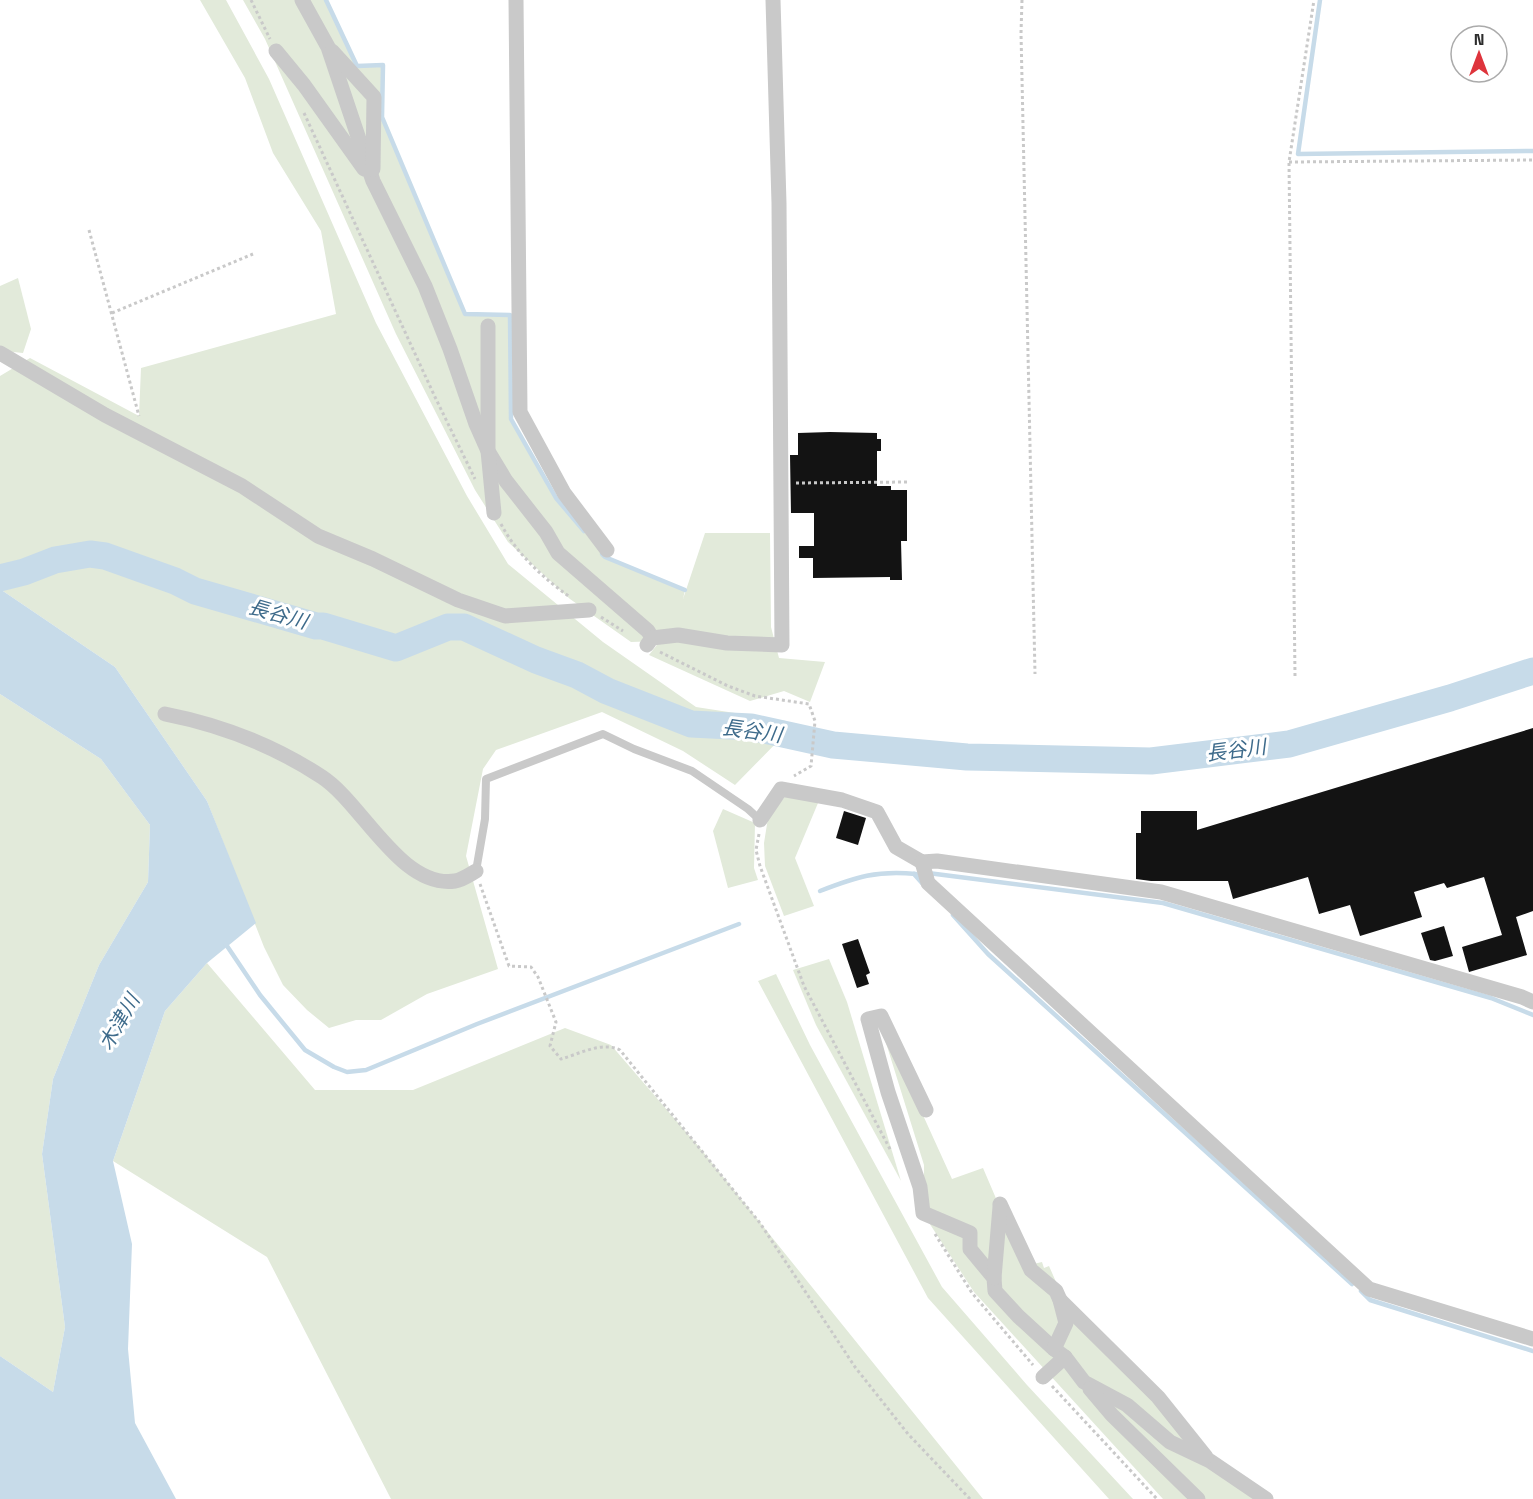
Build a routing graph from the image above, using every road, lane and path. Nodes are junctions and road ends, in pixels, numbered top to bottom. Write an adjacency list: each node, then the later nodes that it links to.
1 (302, 0): 6 (street)
2 (516, 0): 21 (street)
3 (773, 0): 19 (street)
4 (1022, 0): 23 (path)
5 (1314, 0): 9 (path)
6 (328, 47): 10 (street); 10 (street)
7 (276, 51): 10 (street)
8 (1533, 160): 9 (path)
9 (1289, 162): 24 (path)
10 (373, 181): 17 (street)
11 (89, 230): 13 (path)
12 (254, 254): 13 (path)
13 (112, 313): 16 (path)
14 (488, 326): 17 (street)
15 (0, 353): 16 (street)
16 (144, 435): 22 (street)
17 (488, 451): 19 (street); 20 (street)
18 (909, 482): 19 (path)
19 (782, 483)
20 (494, 513)
21 (607, 550)
22 (589, 610)
23 (1035, 674)
24 (1295, 676)
25 (165, 714): 30 (street)
26 (815, 721): 27 (path)
27 (781, 789): 28 (street); 29 (street)
28 (760, 820): 30 (lane)
29 (922, 862): 31 (street); 35 (street)
30 (476, 871): 40 (path)
31 (1533, 1002)
32 (926, 1110): 33 (street)
33 (994, 1278): 34 (street); 36 (street)
34 (1060, 1300): 36 (street); 39 (street)
35 (1533, 1339)
36 (1059, 1353): 37 (street); 38 (street)
37 (1043, 1377)
38 (1084, 1382): 39 (street); 41 (street)
39 (1210, 1461): 42 (street)
40 (970, 1499)
41 (1198, 1499)
42 (1266, 1499)

